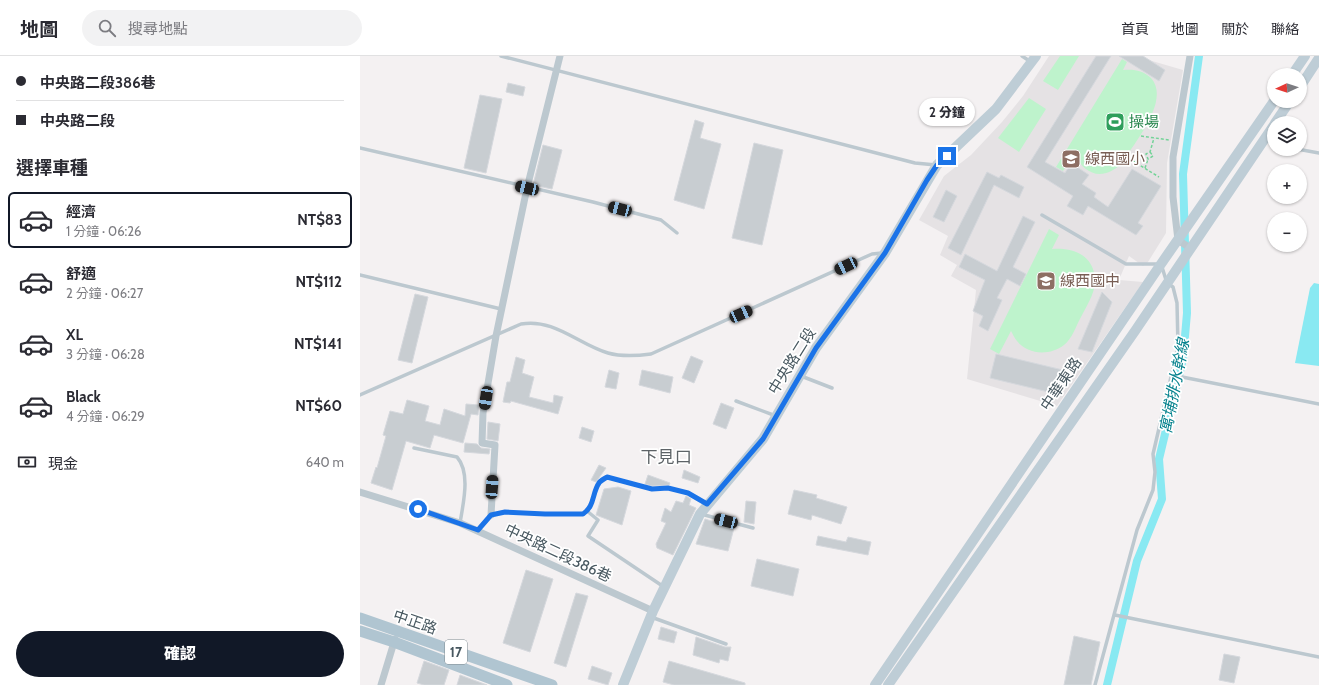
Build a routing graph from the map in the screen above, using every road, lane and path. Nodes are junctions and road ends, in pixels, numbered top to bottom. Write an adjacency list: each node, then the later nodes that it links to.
1 (501, 56): 9 (lane)
2 (560, 56): 9 (street)
3 (1022, 56): 7 (lane)
4 (1190, 56): 29 (street)
5 (1305, 56): 8 (main road)
6 (1319, 58): 10 (main road)
7 (1034, 59): 23 (main road, 中央路二段)
8 (1297, 68)
9 (557, 70): 23 (lane); 26 (street)
10 (1307, 76)
11 (1269, 108): 29 (main road, 中華東路)
12 (1141, 136): 14 (path)
13 (1267, 136): 15 (main road, 中華東路)
14 (1154, 138): 16 (path); 19 (path)
15 (1265, 139): 30 (main road, 中華東路)
16 (1172, 140)
17 (360, 148): 26 (lane)
18 (1307, 151): 20 (lane)
19 (1150, 152): 22 (path); 22 (path)
20 (1319, 153)
21 (1128, 158): 24 (path)
22 (1148, 159): 24 (path)
23 (937, 165): 31 (main road, 中央路二段)
24 (1145, 168): 25 (path)
25 (1159, 177)
26 (527, 188): 28 (lane); 35 (street)
27 (1042, 215): 32 (lane)
28 (677, 233)
29 (1178, 240): 30 (street); 32 (main road, 中華東路)
30 (1190, 248): 34 (main road, 中華東路)
31 (885, 253): 36 (lane); 37 (main road, 中央路二段)
32 (1161, 264): 34 (lane); 66 (main road, 中華東路)
33 (360, 275): 35 (lane)
34 (1167, 283): 38 (lane); 67 (main road, 中華東路)
35 (502, 309): 36 (street)
36 (496, 336): 40 (lane); 49 (street)
37 (800, 375): 39 (lane); 43 (main road, 中央路二段)
38 (1172, 375): 42 (lane); 55 (lane)
39 (832, 388)
40 (360, 395)
41 (736, 401): 43 (lane)
42 (1319, 404)
43 (776, 416): 46 (main road, 中央路二段)
44 (414, 448): 50 (lane)
45 (360, 492): 50 (street, 中央路二段386巷)
46 (707, 504): 47 (lane); 48 (main road, 中央路二段)
47 (587, 511): 49 (lane); 53 (lane)
48 (700, 514): 51 (lane); 53 (main road, 中央路二段)
49 (491, 515): 52 (lane)
50 (460, 523): 52 (street, 中央路二段386巷)
51 (753, 528)
52 (478, 530): 54 (street, 中央路二段386巷)
53 (665, 588): 54 (main road, 中央路二段)
54 (652, 614): 60 (lane); 65 (main road, 中央路二段)
55 (1115, 615): 61 (lane); 68 (lane)
56 (360, 618): 58 (main road, 中正路 / 17)
57 (360, 631): 59 (main road, 中正路 / 17)
58 (399, 632): 59 (street); 64 (main road, 中正路 / 17)
59 (394, 642): 62 (main road, 中正路 / 17); 63 (street)
60 (726, 644)
61 (1319, 657)
62 (499, 684)
63 (381, 685)
64 (552, 685)
65 (623, 685)
66 (875, 685)
67 (888, 685)
68 (1095, 685)

